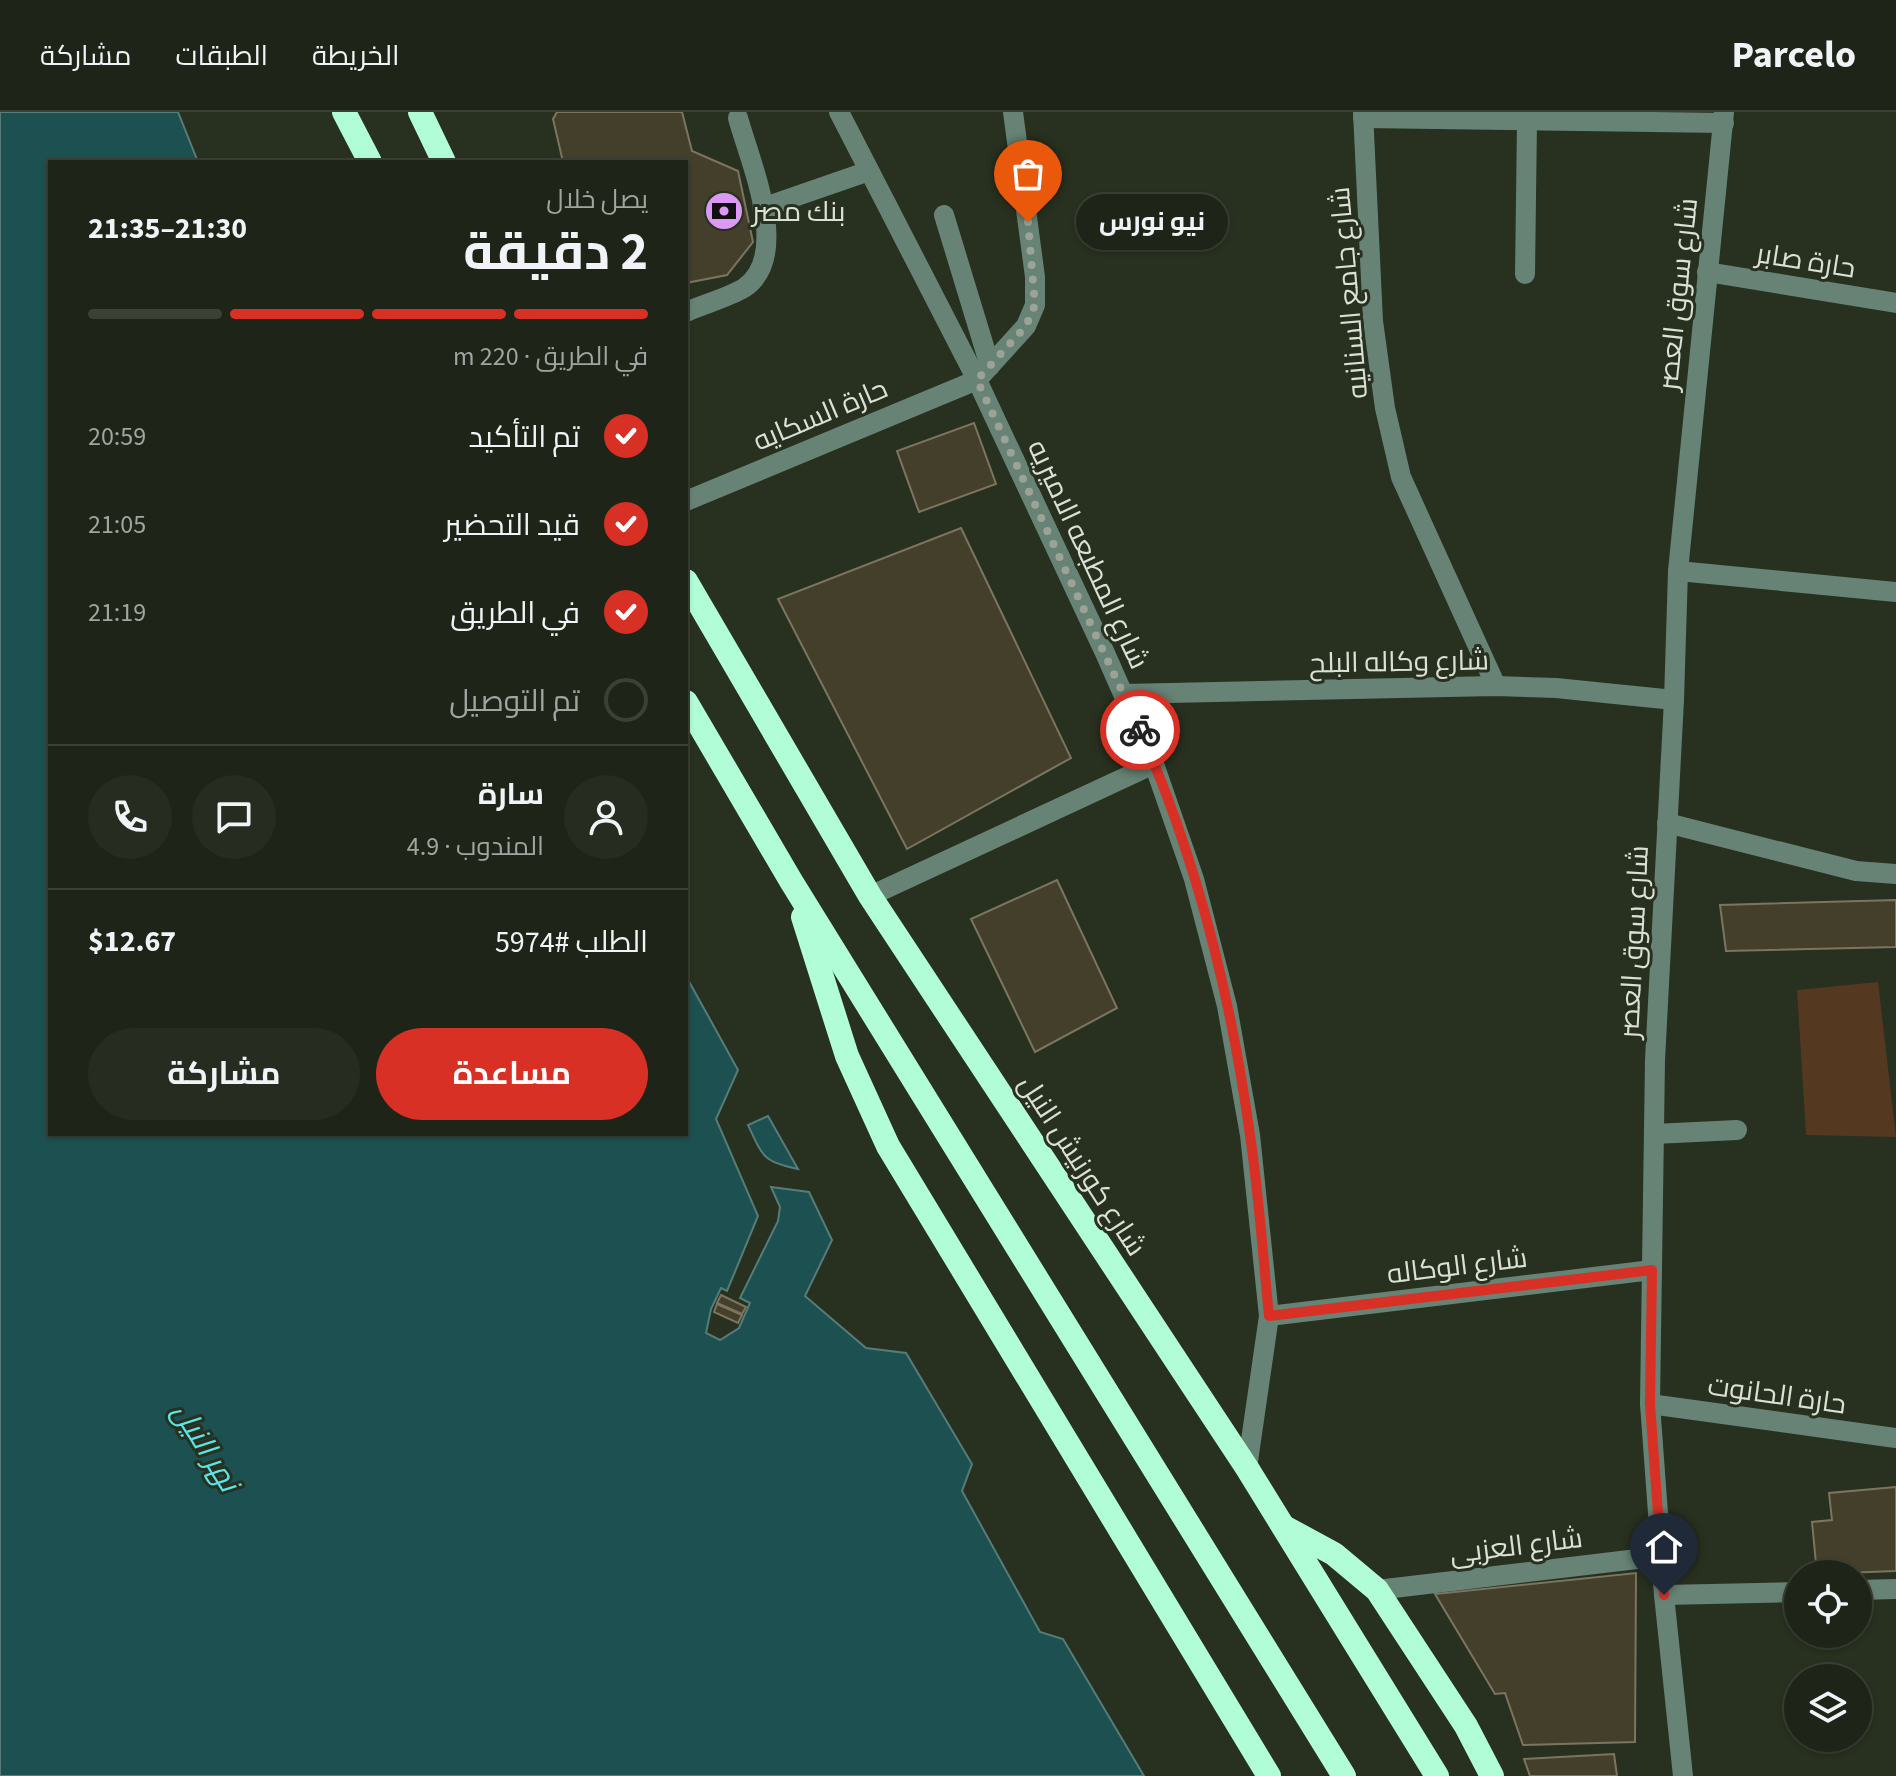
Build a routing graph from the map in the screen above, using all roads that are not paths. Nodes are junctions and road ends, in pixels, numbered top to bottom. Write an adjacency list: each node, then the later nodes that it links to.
1 (344, 112): 9 (highway)
2 (420, 112): 10 (highway)
3 (839, 112): 11 (street, شارع المطبعه الاميريه)
4 (1013, 112): 18 (street)
5 (1363, 115): 8 (street); 23 (street, شارع جامع السنانيه)
6 (738, 118): 12 (street)
7 (1724, 118): 8 (street); 14 (street, شارع سوق العصر)
8 (1527, 121): 15 (street)
9 (369, 160)
10 (443, 160)
11 (869, 171): 12 (street); 18 (street, شارع المطبعه الاميريه)
12 (762, 208): 17 (street)
13 (944, 215): 18 (street)
14 (1707, 272): 16 (street, حارة صابر); 20 (street, شارع سوق العصر)
15 (1525, 274)
16 (1896, 303)
17 (688, 311)
18 (983, 373): 19 (street, حارة السكايه); 24 (street, شارع المطبعه الاميريه)
19 (688, 500)
20 (1678, 571): 22 (street); 25 (street, شارع سوق العصر)
21 (688, 584): 31 (highway, شارع كورنيش النيل)
22 (1896, 592)
23 (1496, 686): 24 (street, شارع وكاله البلح); 25 (street, شارع وكاله البلح)
24 (1124, 694): 27 (street, شارع المطبعه الاميريه)
25 (1674, 700): 28 (street, شارع سوق العصر)
26 (688, 705): 30 (highway)
27 (1154, 764): 31 (street); 35 (street, شارع المطبعه الاميريه)
28 (1667, 823): 29 (street); 33 (street, شارع سوق العصر)
29 (1896, 874)
30 (791, 881): 47 (highway); 48 (highway)
31 (870, 896): 38 (highway, شارع كورنيش النيل)
32 (1737, 1130): 33 (street)
33 (1654, 1134): 34 (street, شارع سوق العصر)
34 (1652, 1270): 35 (street, شارع الوكاله); 36 (street, شارع سوق العصر)
35 (1269, 1316): 38 (street, شارع المطبعه الاميريه)
36 (1650, 1404): 37 (street, حارة الحانوت); 40 (street, شارع سوق العصر)
37 (1896, 1438)
38 (1247, 1468): 39 (highway, شارع كورنيش النيل)
39 (1285, 1528): 42 (highway); 46 (highway, شارع كورنيش النيل)
40 (1662, 1556): 42 (street, شارع العزبى); 45 (street, شارع سوق العصر)
41 (1896, 1589): 43 (street)
42 (1377, 1590): 49 (highway)
43 (1872, 1590)
44 (1784, 1592): 45 (street)
45 (1664, 1595): 50 (street, شارع سوق العصر)
46 (1428, 1773)
47 (1269, 1776)
48 (1344, 1776)
49 (1492, 1776)
50 (1683, 1776)

